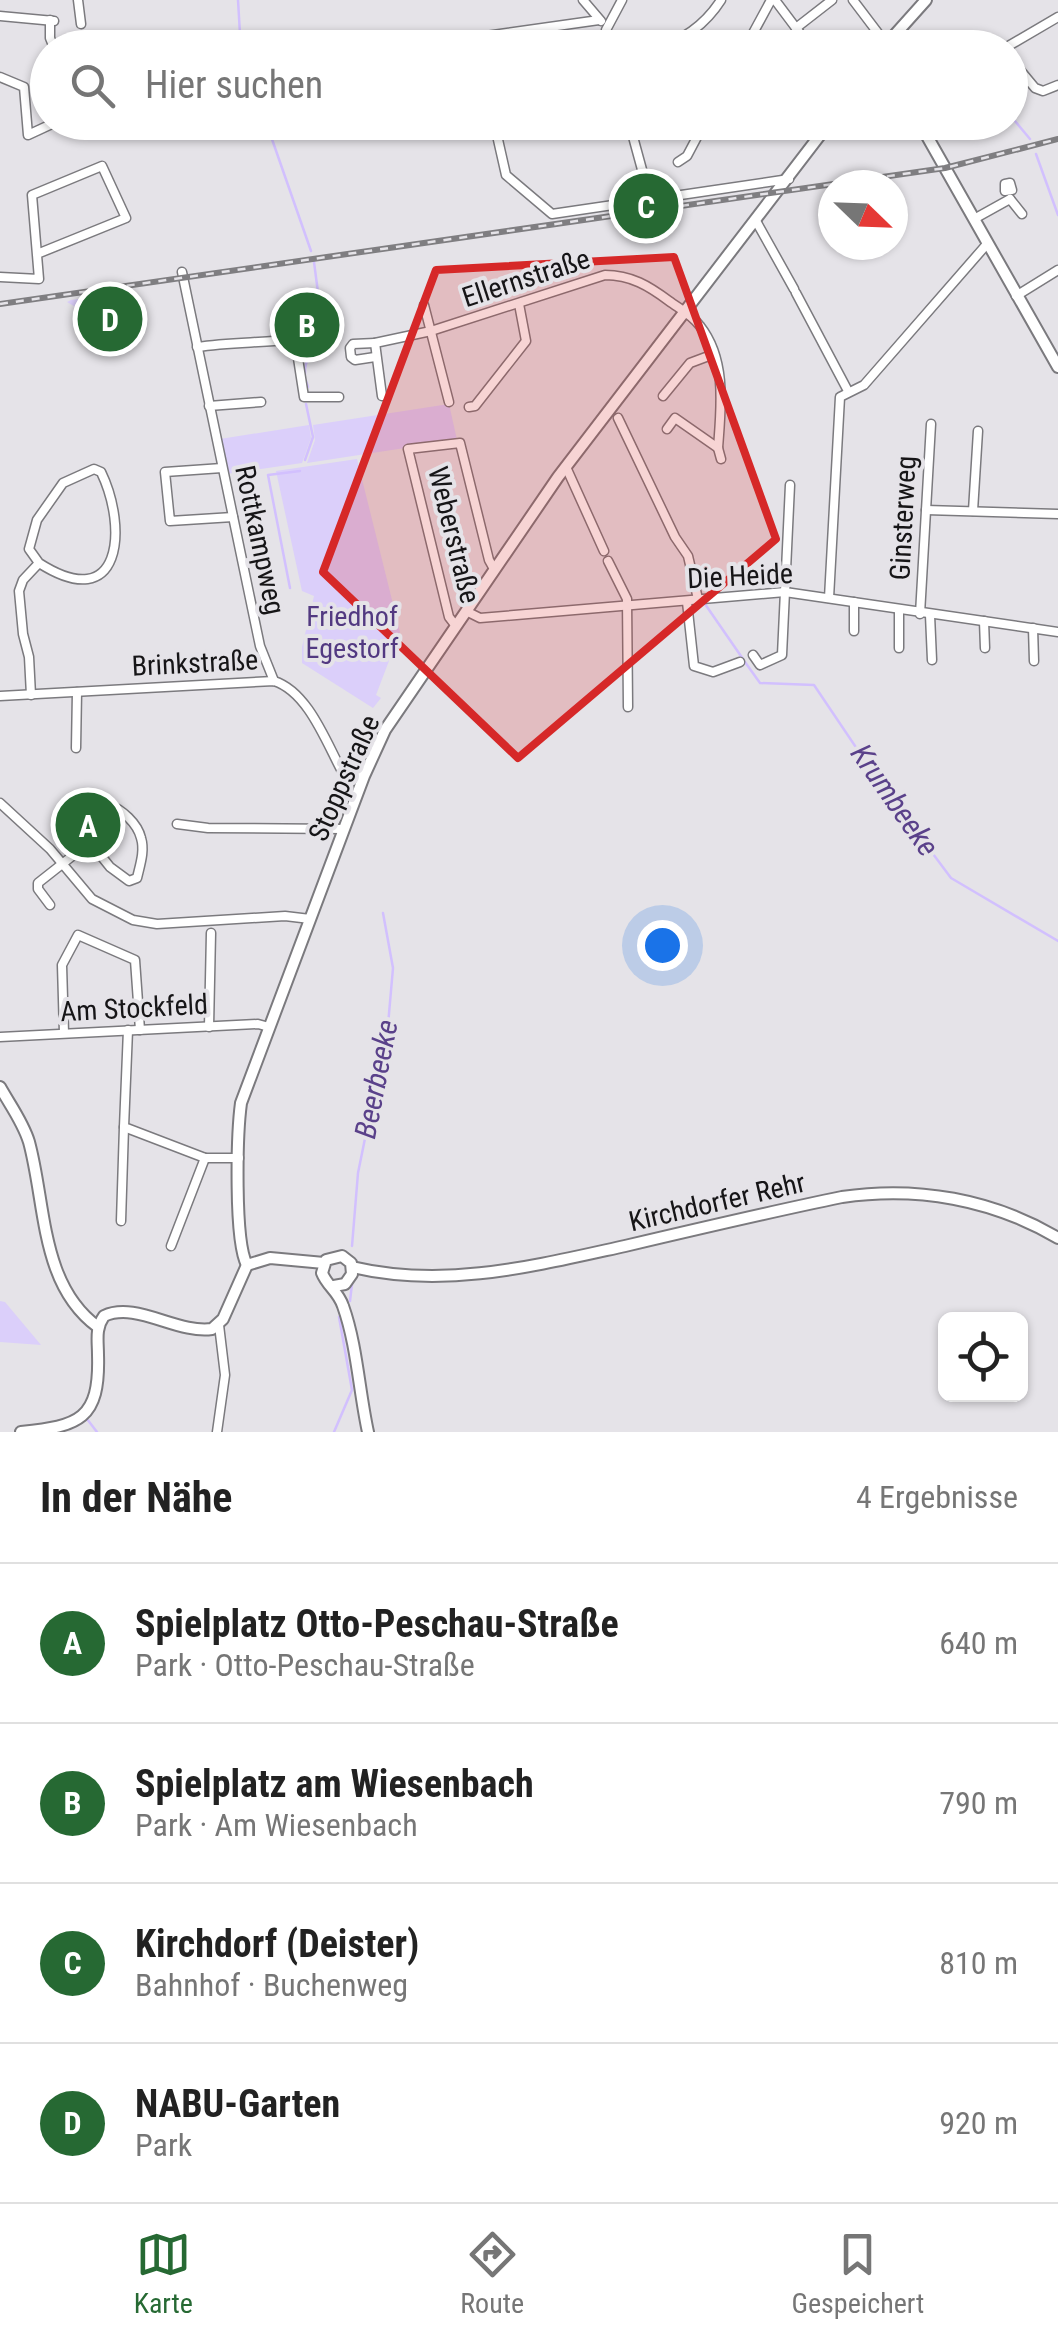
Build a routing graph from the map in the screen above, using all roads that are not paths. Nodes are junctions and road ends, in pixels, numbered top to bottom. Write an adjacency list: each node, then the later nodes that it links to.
1 (78, 0): 13 (street)
2 (583, 0): 11 (street)
3 (622, 0): 12 (street)
4 (720, 0): 18 (street)
5 (773, 0): 14 (street); 19 (street)
6 (832, 0): 14 (street)
7 (852, 0): 20 (street)
8 (926, 0): 21 (main road)
9 (0, 16): 15 (street)
10 (1058, 16): 22 (street)
11 (599, 20): 12 (street); 16 (street)
12 (610, 22): 17 (street)
13 (81, 24)
14 (796, 28)
15 (51, 30)
16 (528, 30)
17 (606, 30)
18 (694, 30)
19 (756, 30)
20 (876, 30)
21 (899, 30)
22 (1028, 34)
23 (0, 77): 26 (street)
24 (1028, 80): 25 (street)
25 (1058, 86)
26 (30, 133)
27 (498, 140): 34 (street)
28 (634, 140): 34 (street)
29 (695, 140): 32 (street)
30 (817, 140): 33 (main road, Stoppstraße)
31 (929, 140): 36 (main road)
32 (678, 162)
33 (788, 179): 34 (street); 37 (main road, Stoppstraße)
34 (650, 199)
35 (1022, 214): 36 (street)
36 (974, 220): 38 (main road)
37 (756, 221): 46 (main road, Stoppstraße); 53 (street)
38 (988, 244): 43 (main road); 53 (street)
39 (38, 254): 39 (street); 42 (street)
40 (1058, 270): 43 (street)
41 (182, 272): 49 (street, Rottkampweg)
42 (0, 277)
43 (1016, 296): 52 (main road)
44 (519, 304): 46 (street, Ellernstraße); 47 (street, Ellernstraße); 60 (street)
45 (424, 305): 47 (street, Ellernstraße)
46 (686, 312): 50 (street); 67 (main road, Stoppstraße)
47 (431, 331): 48 (street, Ellernstraße); 58 (street, Ellernstraße)
48 (375, 343): 51 (street); 51 (street)
49 (197, 347): 56 (street); 59 (street, Rottkampweg)
50 (714, 354): 55 (street); 65 (street)
51 (375, 357): 54 (street)
52 (1058, 367)
53 (848, 391): 79 (street)
54 (382, 396)
55 (663, 396)
56 (338, 397)
57 (261, 402): 59 (street)
58 (449, 402)
59 (210, 406): 68 (street, Rottkampweg)
60 (469, 407)
61 (618, 418): 80 (street)
62 (931, 424): 70 (street, Ginsterweg)
63 (667, 429): 65 (street)
64 (978, 431): 71 (street)
65 (718, 448): 66 (street)
66 (722, 459)
67 (566, 466): 74 (street); 77 (main road, Stoppstraße)
68 (222, 468): 73 (street, Rottkampweg); 73 (street)
69 (790, 485): 78 (street)
70 (926, 510): 71 (street); 86 (street, Ginsterweg)
71 (974, 511): 72 (street)
72 (1058, 514)
73 (233, 517): 98 (street, Rottkampweg)
74 (604, 551)
75 (608, 561): 83 (street)
76 (39, 562): 76 (street); 100 (street)
77 (494, 569): 85 (main road, Stoppstraße); 88 (street, Weberstraße)
78 (785, 592): 79 (street, Die Heide); 80 (street, Die Heide); 94 (street)
79 (829, 598): 82 (street, Die Heide)
80 (698, 599): 81 (street, Die Heide)
81 (687, 602): 83 (street, Die Heide); 96 (street)
82 (854, 602): 84 (street, Die Heide); 90 (street)
83 (628, 605): 85 (street, Die Heide); 102 (street)
84 (899, 610): 86 (street, Die Heide); 92 (street)
85 (466, 611): 88 (main road, Stoppstraße)
86 (925, 614): 87 (street, Die Heide); 95 (street)
87 (984, 620): 89 (street, Die Heide); 93 (street)
88 (456, 626): 105 (main road, Stoppstraße)
89 (1032, 628): 91 (street, Die Heide); 97 (street)
90 (854, 631)
91 (1058, 632)
92 (900, 648)
93 (985, 648)
94 (754, 656)
95 (932, 660)
96 (740, 662)
97 (1034, 662)
98 (274, 681): 99 (street, Brinkstraße); 104 (street, Brinkstraße)
99 (76, 692): 100 (street, Brinkstraße); 103 (street)
100 (31, 695): 101 (street, Brinkstraße)
101 (0, 696)
102 (628, 707)
103 (76, 748)
104 (344, 774): 105 (street); 106 (street, Brinkstraße)
105 (364, 776): 106 (main road, Stoppstraße)
106 (356, 796): 109 (main road, Stoppstraße)
107 (0, 803): 111 (street)
108 (177, 824): 109 (street)
109 (344, 829): 113 (main road, Stoppstraße)
110 (90, 842): 110 (street); 111 (street)
111 (63, 864): 112 (street); 113 (street)
112 (50, 904)
113 (310, 919): 116 (main road, Stoppstraße)
114 (211, 933): 115 (street)
115 (209, 1026): 116 (street, Am Stockfeld); 118 (street, Am Stockfeld)
116 (269, 1026): 124 (main road, Stoppstraße)
117 (128, 1030): 118 (street, Am Stockfeld); 119 (street, Am Stockfeld); 122 (street)
118 (140, 1030): 119 (street)
119 (64, 1034): 120 (street, Am Stockfeld)
120 (0, 1036)
121 (0, 1087): 131 (main road)
122 (124, 1127): 123 (street); 125 (street)
123 (206, 1158): 124 (street); 127 (street)
124 (239, 1158): 128 (main road, Stoppstraße)
125 (121, 1221)
126 (1058, 1238): 130 (main road, Kirchdorfer Rehr)
127 (171, 1246)
128 (247, 1265): 129 (main road); 132 (main road)
129 (323, 1268): 130 (main road); 130 (main road, Kirchdorfer Rehr)
130 (345, 1279): 136 (main road)
131 (104, 1319): 132 (main road); 133 (main road)
132 (219, 1324): 135 (street)
133 (60, 1430): 134 (main road)
134 (21, 1432)
135 (216, 1432)
136 (368, 1432)

